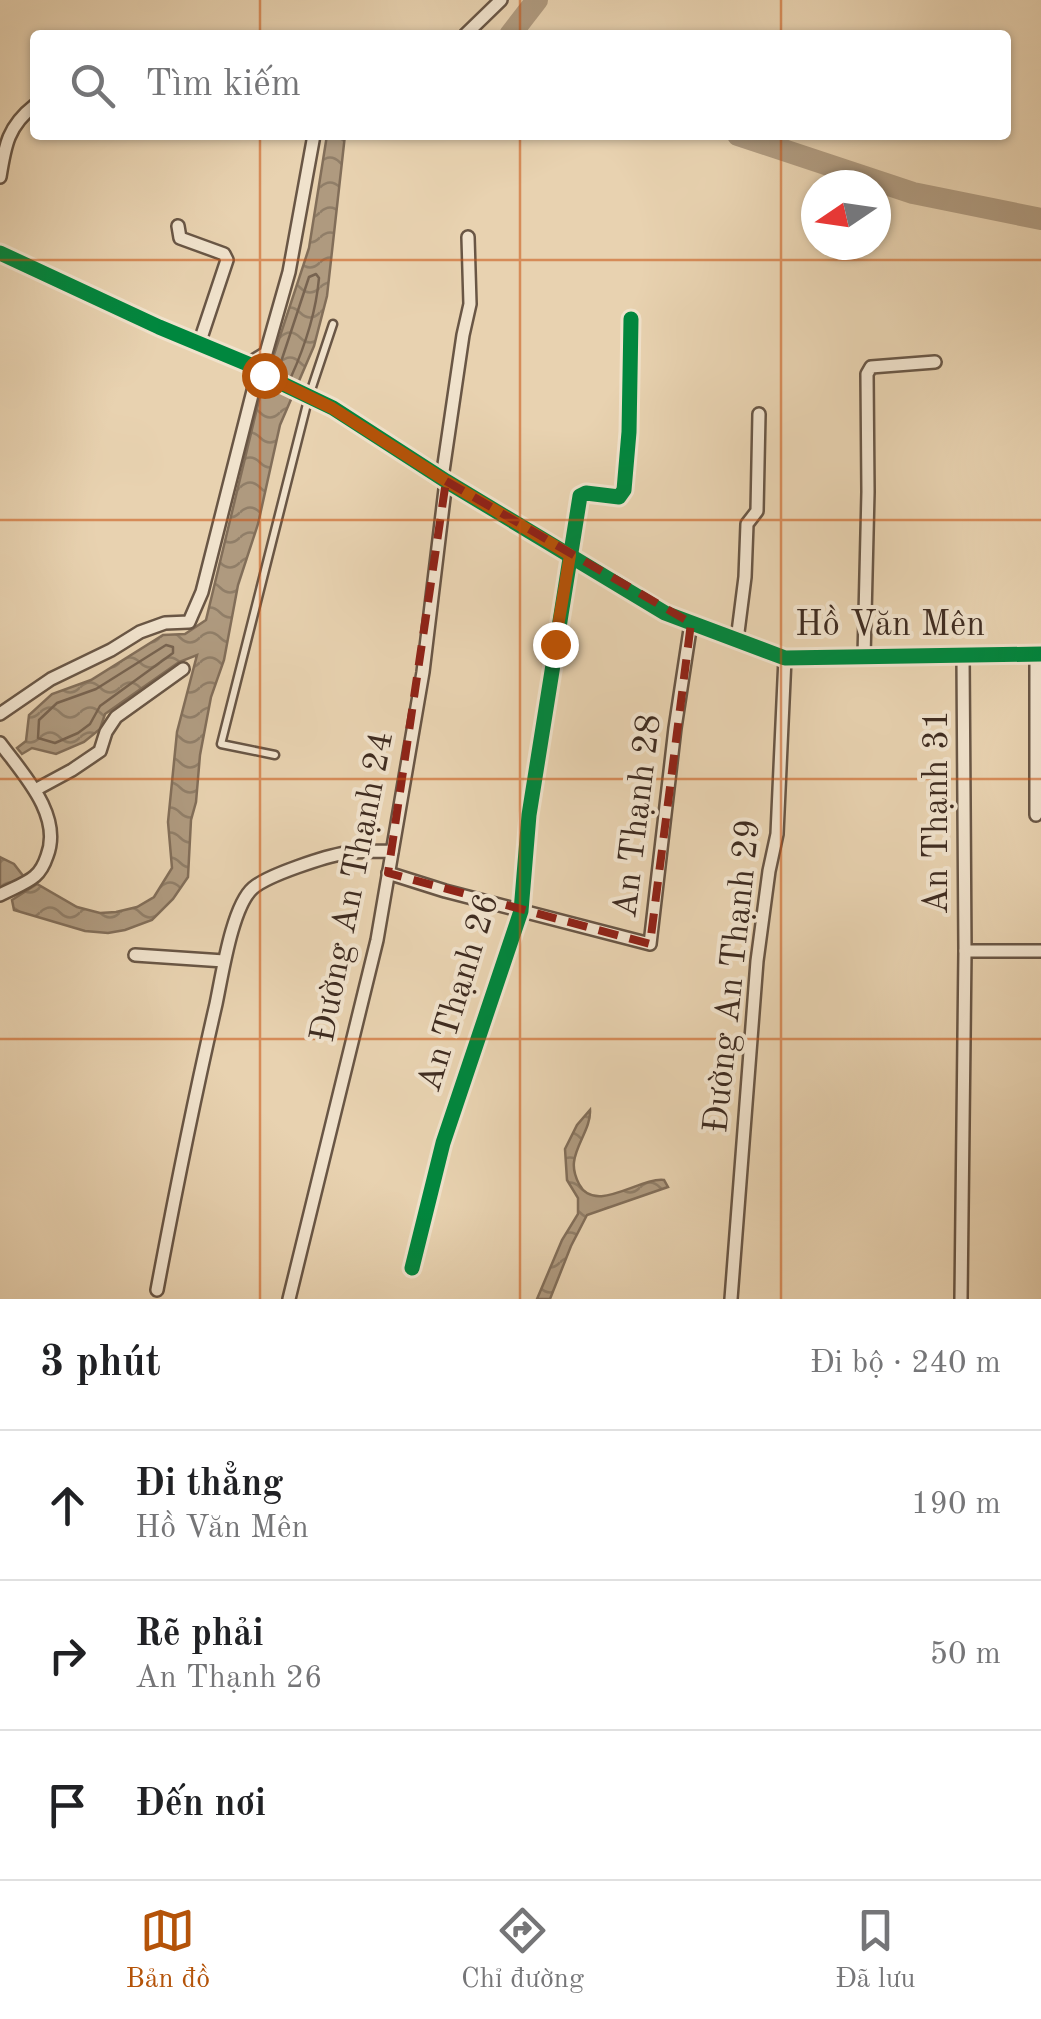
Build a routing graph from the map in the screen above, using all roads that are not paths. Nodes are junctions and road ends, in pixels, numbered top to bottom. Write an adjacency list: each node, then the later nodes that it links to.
1 (501, 0): 2 (street)
2 (471, 30)
3 (30, 109): 5 (street)
4 (313, 140): 13 (street)
5 (0, 177)
6 (178, 226): 11 (street)
7 (468, 237): 16 (street, Đường An Thạnh 24)
8 (0, 253): 11 (street, Hồ Văn Mên)
9 (630, 319): 17 (street, An Thạnh 26)
10 (333, 324): 14 (lane)
11 (199, 344): 13 (street, Hồ Văn Mên)
12 (935, 362): 22 (street)
13 (257, 370): 14 (street, Hồ Văn Mên); 25 (street)
14 (304, 394): 16 (street, Hồ Văn Mên); 27 (lane)
15 (759, 414): 19 (street)
16 (444, 480): 17 (street, Hồ Văn Mên); 30 (street, Đường An Thạnh 24)
17 (570, 555): 18 (street, Hồ Văn Mên); 33 (street, An Thạnh 26)
18 (692, 623): 19 (street, Hồ Văn Mên); 33 (street, An Thạnh 28)
19 (737, 640): 23 (street, Hồ Văn Mên)
20 (1039, 654): 21 (street, Hồ Văn Mên); 29 (street)
21 (963, 656): 22 (street, Hồ Văn Mên); 34 (street, An Thạnh 31)
22 (864, 657): 23 (street, Hồ Văn Mên)
23 (785, 658): 41 (street, Đường An Thạnh 29)
24 (183, 669): 28 (street)
25 (0, 714)
26 (7, 753): 28 (street)
27 (275, 756)
28 (35, 790): 32 (street)
29 (1036, 814)
30 (392, 851): 31 (street, Đường An Thạnh 24); 37 (street)
31 (388, 874): 33 (street); 40 (street, Đường An Thạnh 24)
32 (0, 894)
33 (521, 911): 38 (street, An Thạnh 26)
34 (964, 951): 35 (street, An Thạnh 31); 42 (street)
35 (1041, 952)
36 (135, 955): 37 (street)
37 (224, 961): 39 (street)
38 (412, 1268)
39 (157, 1290)
40 (289, 1299)
41 (731, 1299)
42 (961, 1299)

